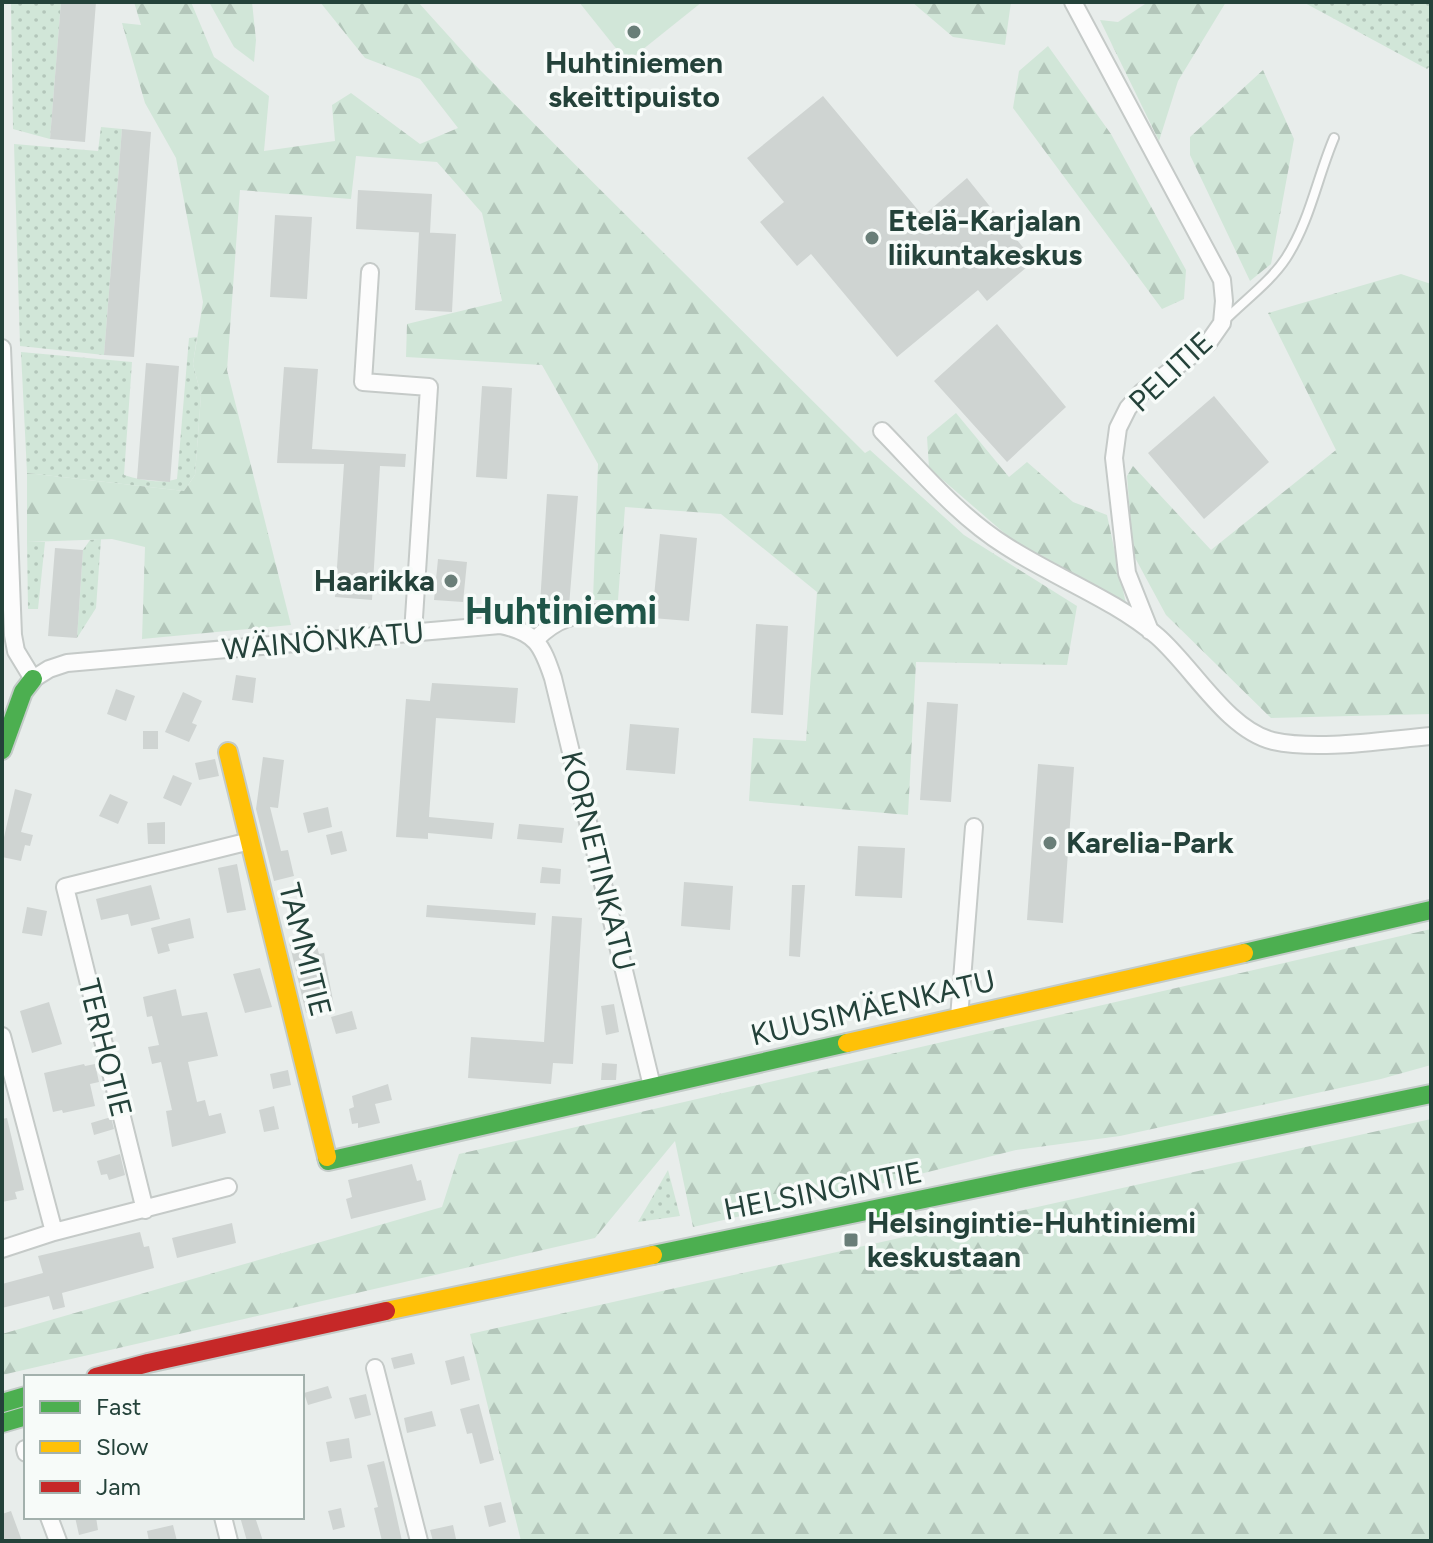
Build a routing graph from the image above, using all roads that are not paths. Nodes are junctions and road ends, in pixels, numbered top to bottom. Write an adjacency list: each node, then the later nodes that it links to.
1 (1073, 2): 4 (street, PELITIE)
2 (1334, 138): 4 (lane)
3 (370, 272): 9 (street)
4 (1222, 323): 8 (street, PELITIE)
5 (2, 348): 11 (street)
6 (882, 431): 8 (street, PELITIE)
7 (605, 612): 10 (street)
8 (1150, 631): 13 (street, PELITIE)
9 (413, 633): 10 (street, WÄINÖNKATU); 12 (street, WÄINÖNKATU)
10 (536, 639): 21 (street, KORNETINKATU)
11 (9, 651): 12 (street)
12 (33, 679): 14 (street)
13 (1431, 736)
14 (2, 750)
15 (228, 752): 17 (street, TAMMITIE)
16 (974, 827): 19 (street)
17 (250, 841): 23 (street, TAMMITIE); 25 (street, TERHOTIE)
18 (1431, 910): 19 (street, KUUSIMÄENKATU)
19 (959, 1018): 21 (street, KUUSIMÄENKATU)
20 (2, 1036): 26 (street)
21 (652, 1086): 23 (street, KUUSIMÄENKATU)
22 (1431, 1094): 28 (street, HELSINGINTIE)
23 (328, 1161)
24 (228, 1187): 25 (street)
25 (145, 1210): 26 (street)
26 (54, 1232): 27 (street)
27 (2, 1249)
28 (227, 1346): 30 (street, HELSINGINTIE); 31 (street, HELSINGINTIE)
29 (375, 1368): 40 (street)
30 (103, 1375)
31 (145, 1375)
32 (24, 1397): 33 (street)
33 (2, 1403)
34 (24, 1417): 35 (street)
35 (2, 1423)
36 (50, 1519): 38 (street)
37 (224, 1519): 39 (street)
38 (58, 1541)
39 (229, 1541)
40 (419, 1541)

